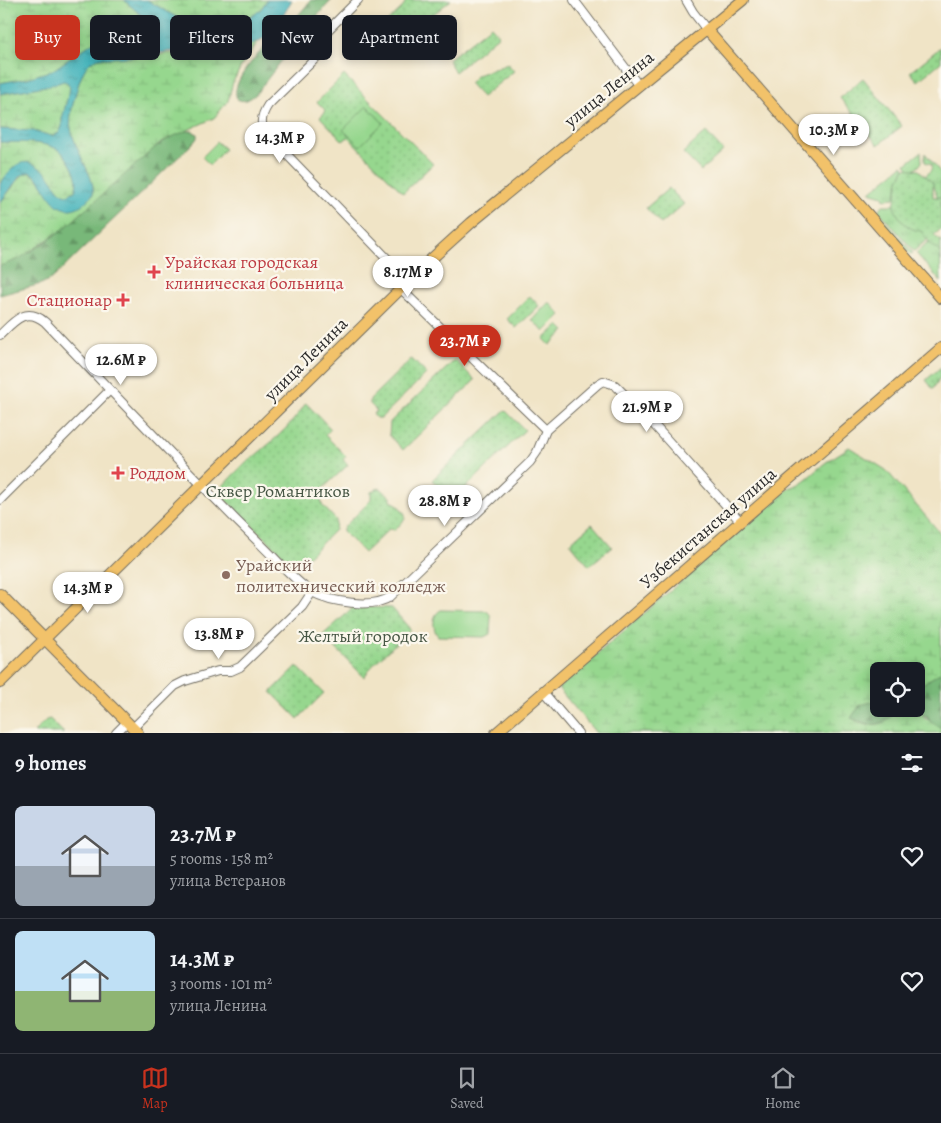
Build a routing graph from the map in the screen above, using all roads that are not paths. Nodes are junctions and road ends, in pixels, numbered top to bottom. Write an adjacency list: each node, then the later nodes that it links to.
1 (358, 0): 7 (street)
2 (574, 0): 6 (street)
3 (686, 0): 5 (street)
4 (743, 0): 5 (main road, улица Ленина)
5 (707, 30): 6 (main road, улица Ленина); 9 (main road)
6 (639, 86): 7 (main road, улица Ленина)
7 (408, 280): 8 (main road, улица Ленина)
8 (400, 288): 13 (street); 14 (main road, улица Ленина)
9 (941, 298)
10 (0, 335): 12 (street)
11 (941, 348): 16 (main road, Узбекистанская улица)
12 (110, 390): 14 (street); 15 (street)
13 (546, 430): 16 (street); 17 (street)
14 (202, 485): 17 (street); 19 (main road, улица Ленина)
15 (0, 500)
16 (741, 522): 21 (main road, Узбекистанская улица)
17 (312, 592): 22 (street)
18 (0, 594): 19 (main road)
19 (45, 639): 20 (main road, улица Ленина); 22 (main road)
20 (0, 683)
21 (544, 693): 24 (main road, Узбекистанская улица); 25 (street)
22 (133, 728): 23 (street)
23 (116, 733)
24 (496, 733)
25 (578, 733)

